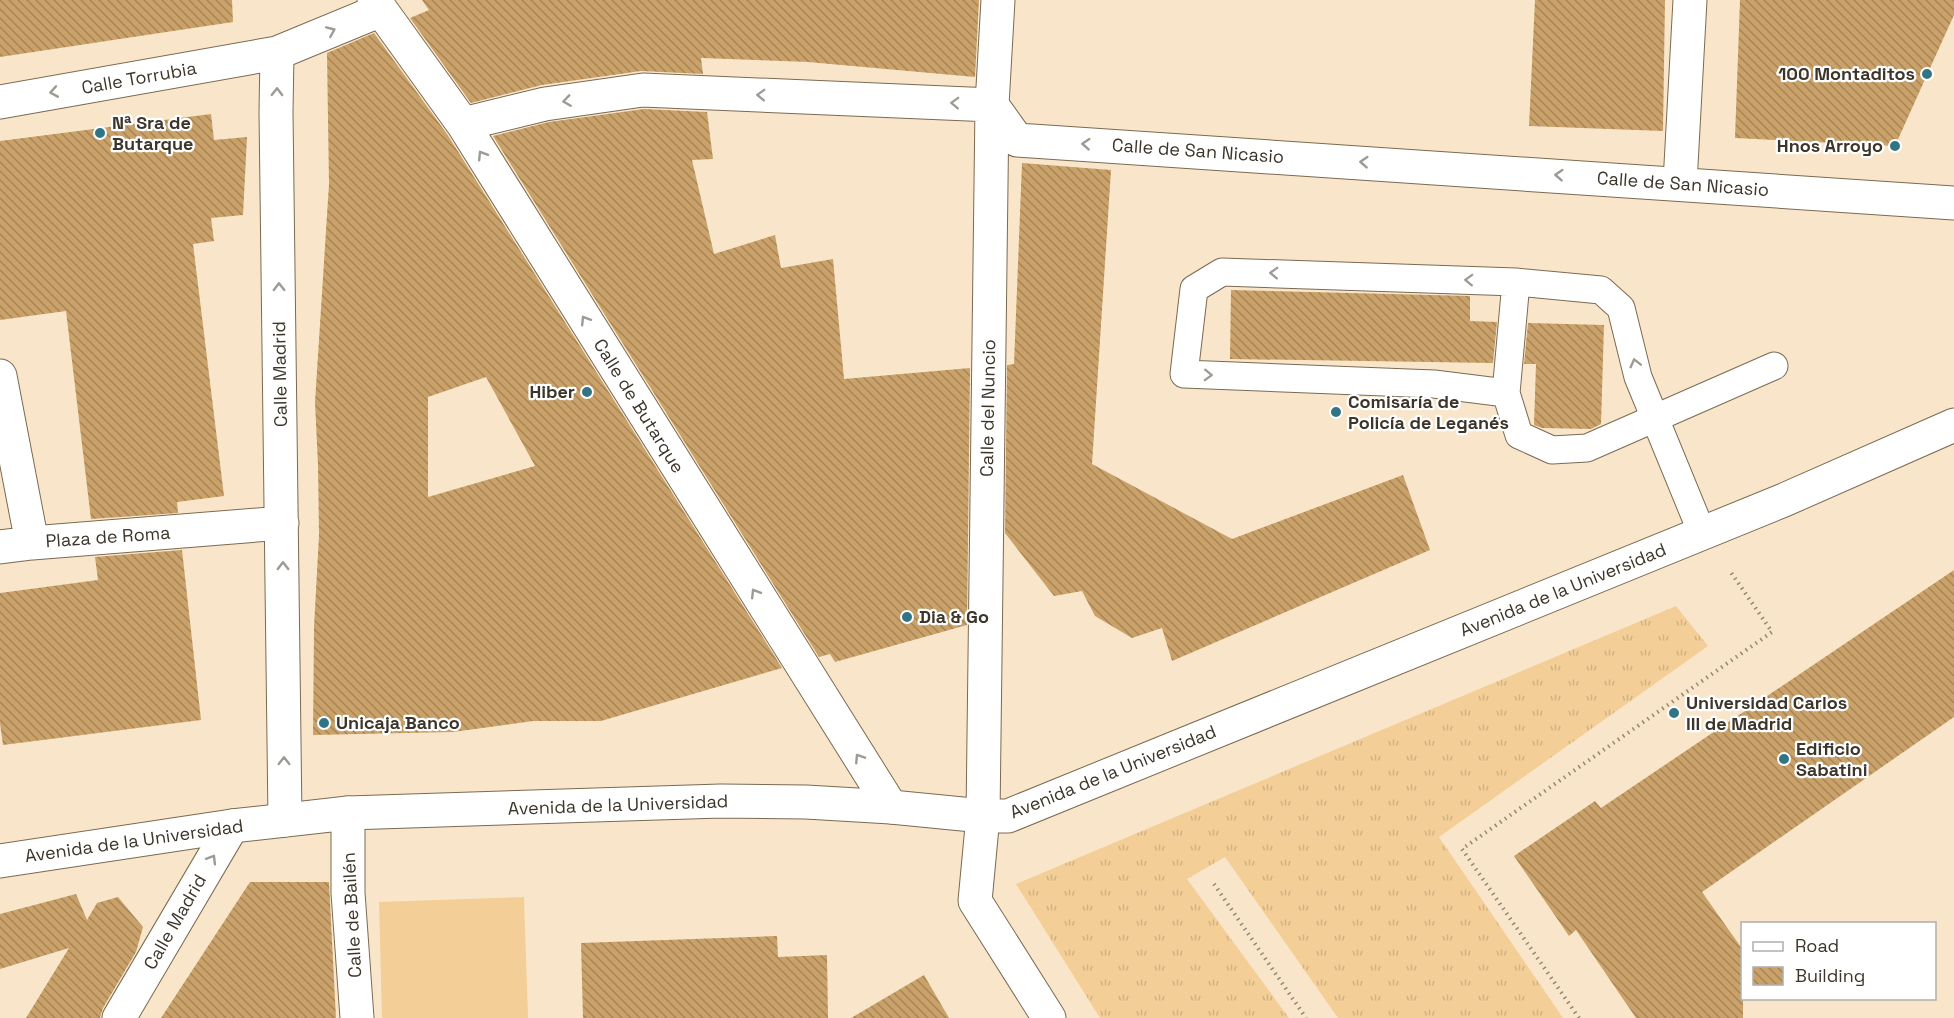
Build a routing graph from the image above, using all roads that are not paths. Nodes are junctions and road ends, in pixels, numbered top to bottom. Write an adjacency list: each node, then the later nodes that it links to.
1 (998, 0): 6 (street, Calle del Nuncio)
2 (1690, 0): 8 (street)
3 (377, 5): 4 (street, one-way to 3); 7 (street, Calle de Butarque)
4 (278, 54): 5 (street, Calle Torrubia, one-way to 5); 16 (street, Calle Madrid, one-way to 4)
5 (0, 102)
6 (992, 105): 7 (street, one-way to 7); 8 (street, Calle de San Nicasio, one-way to 6); 22 (street, Calle del Nuncio)
7 (463, 124): 20 (street, Calle de Butarque, one-way to 7)
8 (1680, 183): 9 (street, Calle de San Nicasio)
9 (1954, 203)
10 (1516, 282): 13 (lane); 13 (lane, one-way to 13); 14 (lane, one-way to 10)
11 (1774, 366): 14 (lane)
12 (0, 376): 18 (street, Plaza de Roma)
13 (1506, 393): 14 (lane)
14 (1654, 418): 17 (lane)
15 (1954, 425): 17 (street, Avenida de la Universidad)
16 (282, 524): 18 (street, Plaza de Roma); 23 (street, Calle Madrid, one-way to 16)
17 (1701, 533): 22 (street, Avenida de la Universidad)
18 (32, 543): 19 (street)
19 (0, 547)
20 (891, 807): 21 (street, Avenida de la Universidad); 22 (street, Avenida de la Universidad)
21 (348, 813): 23 (street, Avenida de la Universidad); 27 (street, Calle de Bailén)
22 (983, 816): 28 (street, Calle del Nuncio)
23 (285, 820): 24 (street, Avenida de la Universidad)
24 (232, 826): 25 (street, Avenida de la Universidad); 26 (street, Calle Madrid, one-way to 24)
25 (0, 861)
26 (119, 1018)
27 (357, 1018)
28 (1049, 1018)

